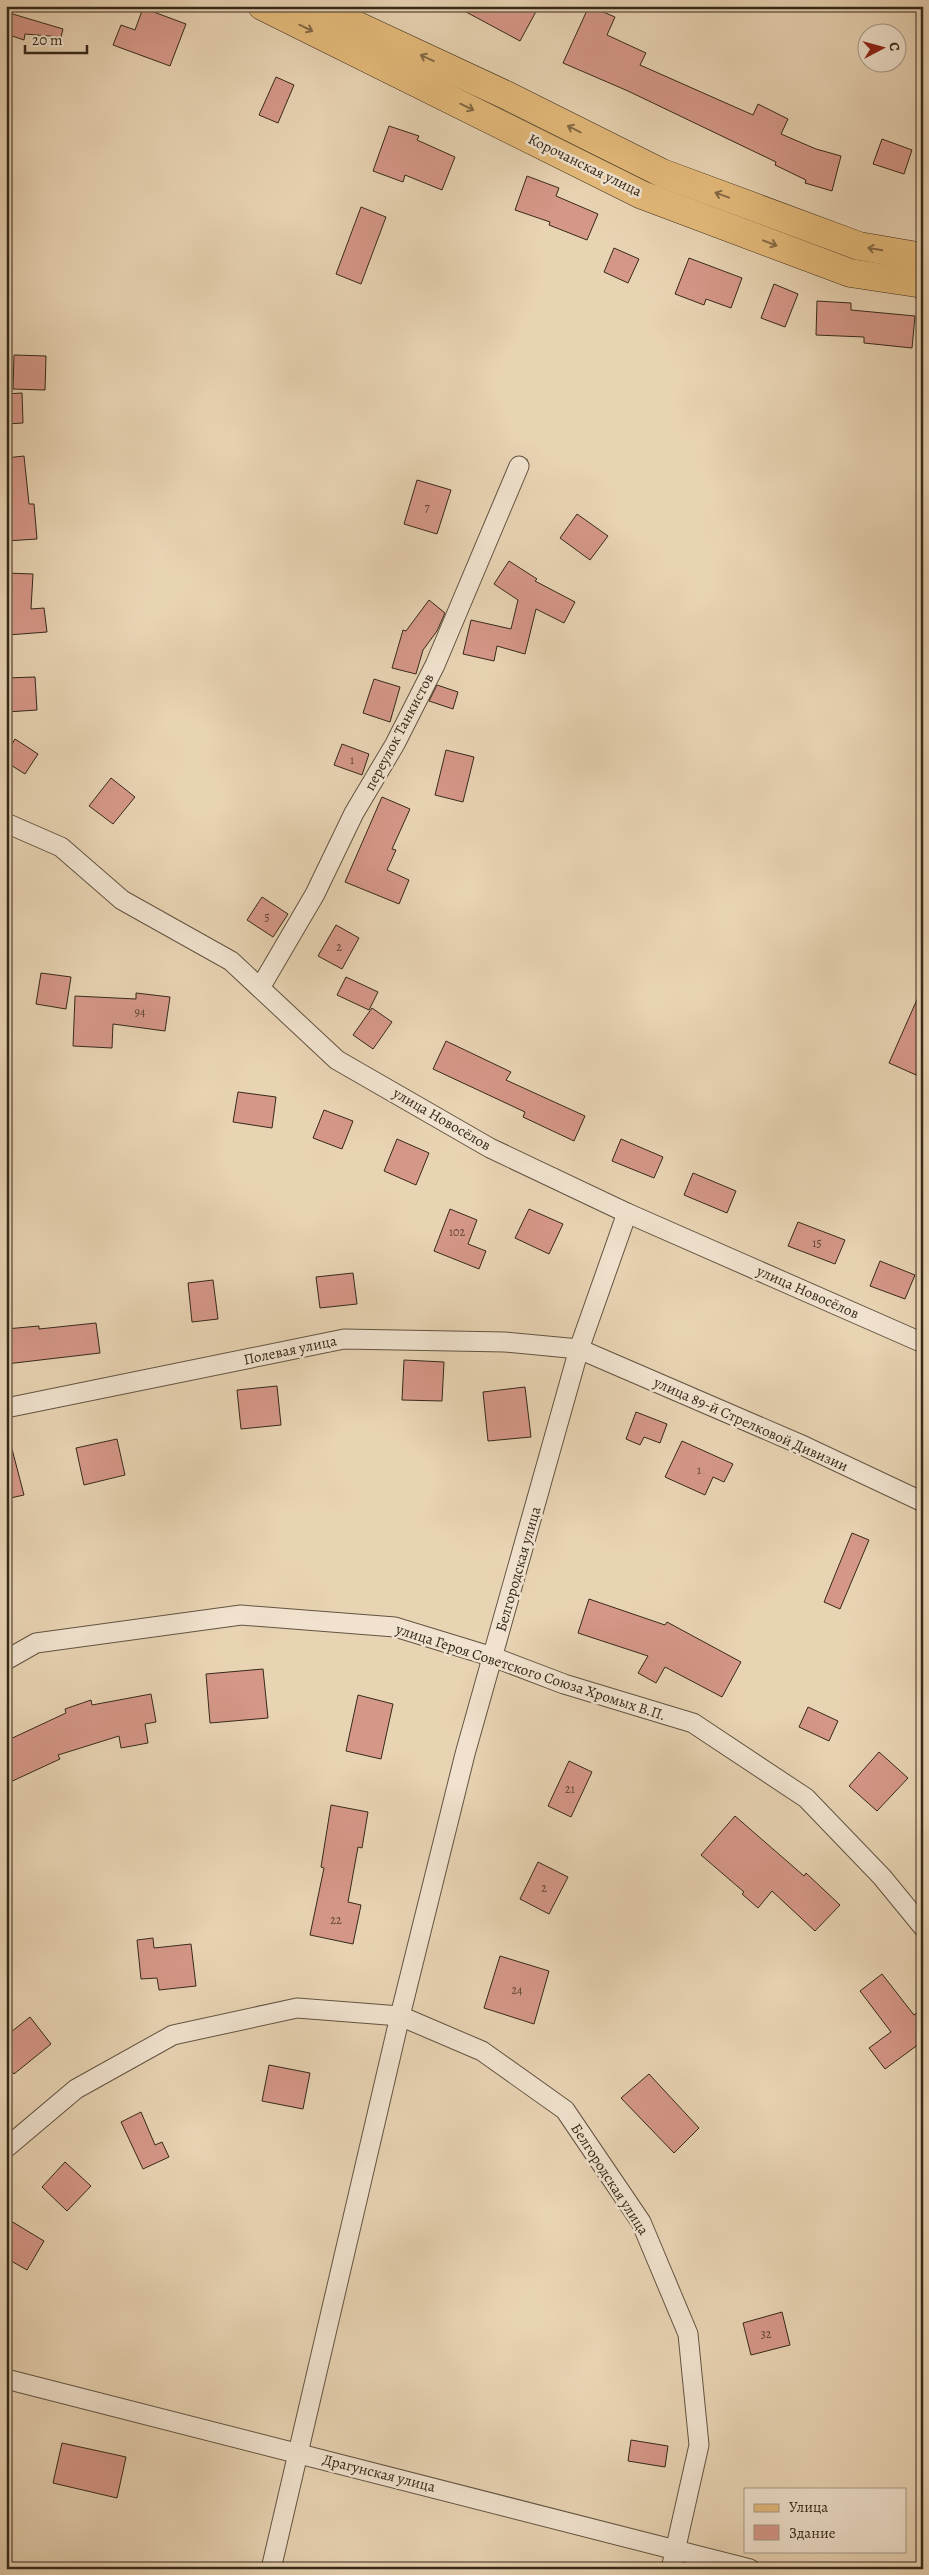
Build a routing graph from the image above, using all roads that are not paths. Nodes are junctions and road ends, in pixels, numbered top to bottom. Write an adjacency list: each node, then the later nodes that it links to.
1 (262, 6): 4 (main road, Корочанская улица, one-way to 4)
2 (315, 6): 3 (main road, Корочанская улица, one-way to 2)
3 (923, 257)
4 (923, 284)
5 (519, 466): 7 (street, переулок Танкистов)
6 (6, 823): 7 (street, улица Новосёлов)
7 (260, 988): 8 (street, улица Новосёлов)
8 (627, 1213): 9 (street, улица Новосёлов); 10 (street, Белгородская улица)
9 (923, 1343)
10 (579, 1349): 11 (street, Полевая улица); 12 (street, улица 89-й Стрелковой Дивизии); 13 (street, Белгородская улица)
11 (6, 1408)
12 (923, 1502)
13 (493, 1657): 14 (street, улица Героя Советского Союза Хромых В.П.); 15 (street, улица Героя Советского Союза Хромых В.П.); 16 (street, Белгородская улица)
14 (6, 1660)
15 (923, 1927)
16 (400, 2016): 17 (street, Белгородская улица); 19 (street, Белгородская улица); 20 (street, Белгородская улица)
17 (6, 2148)
18 (6, 2379): 19 (street, Драгунская улица)
19 (299, 2452): 20 (street, Драгунская улица); 21 (street, Белгородская улица)
20 (675, 2549): 22 (street, Белгородская улица); 23 (street, Драгунская улица)
21 (271, 2569)
22 (671, 2569)
23 (750, 2569)

